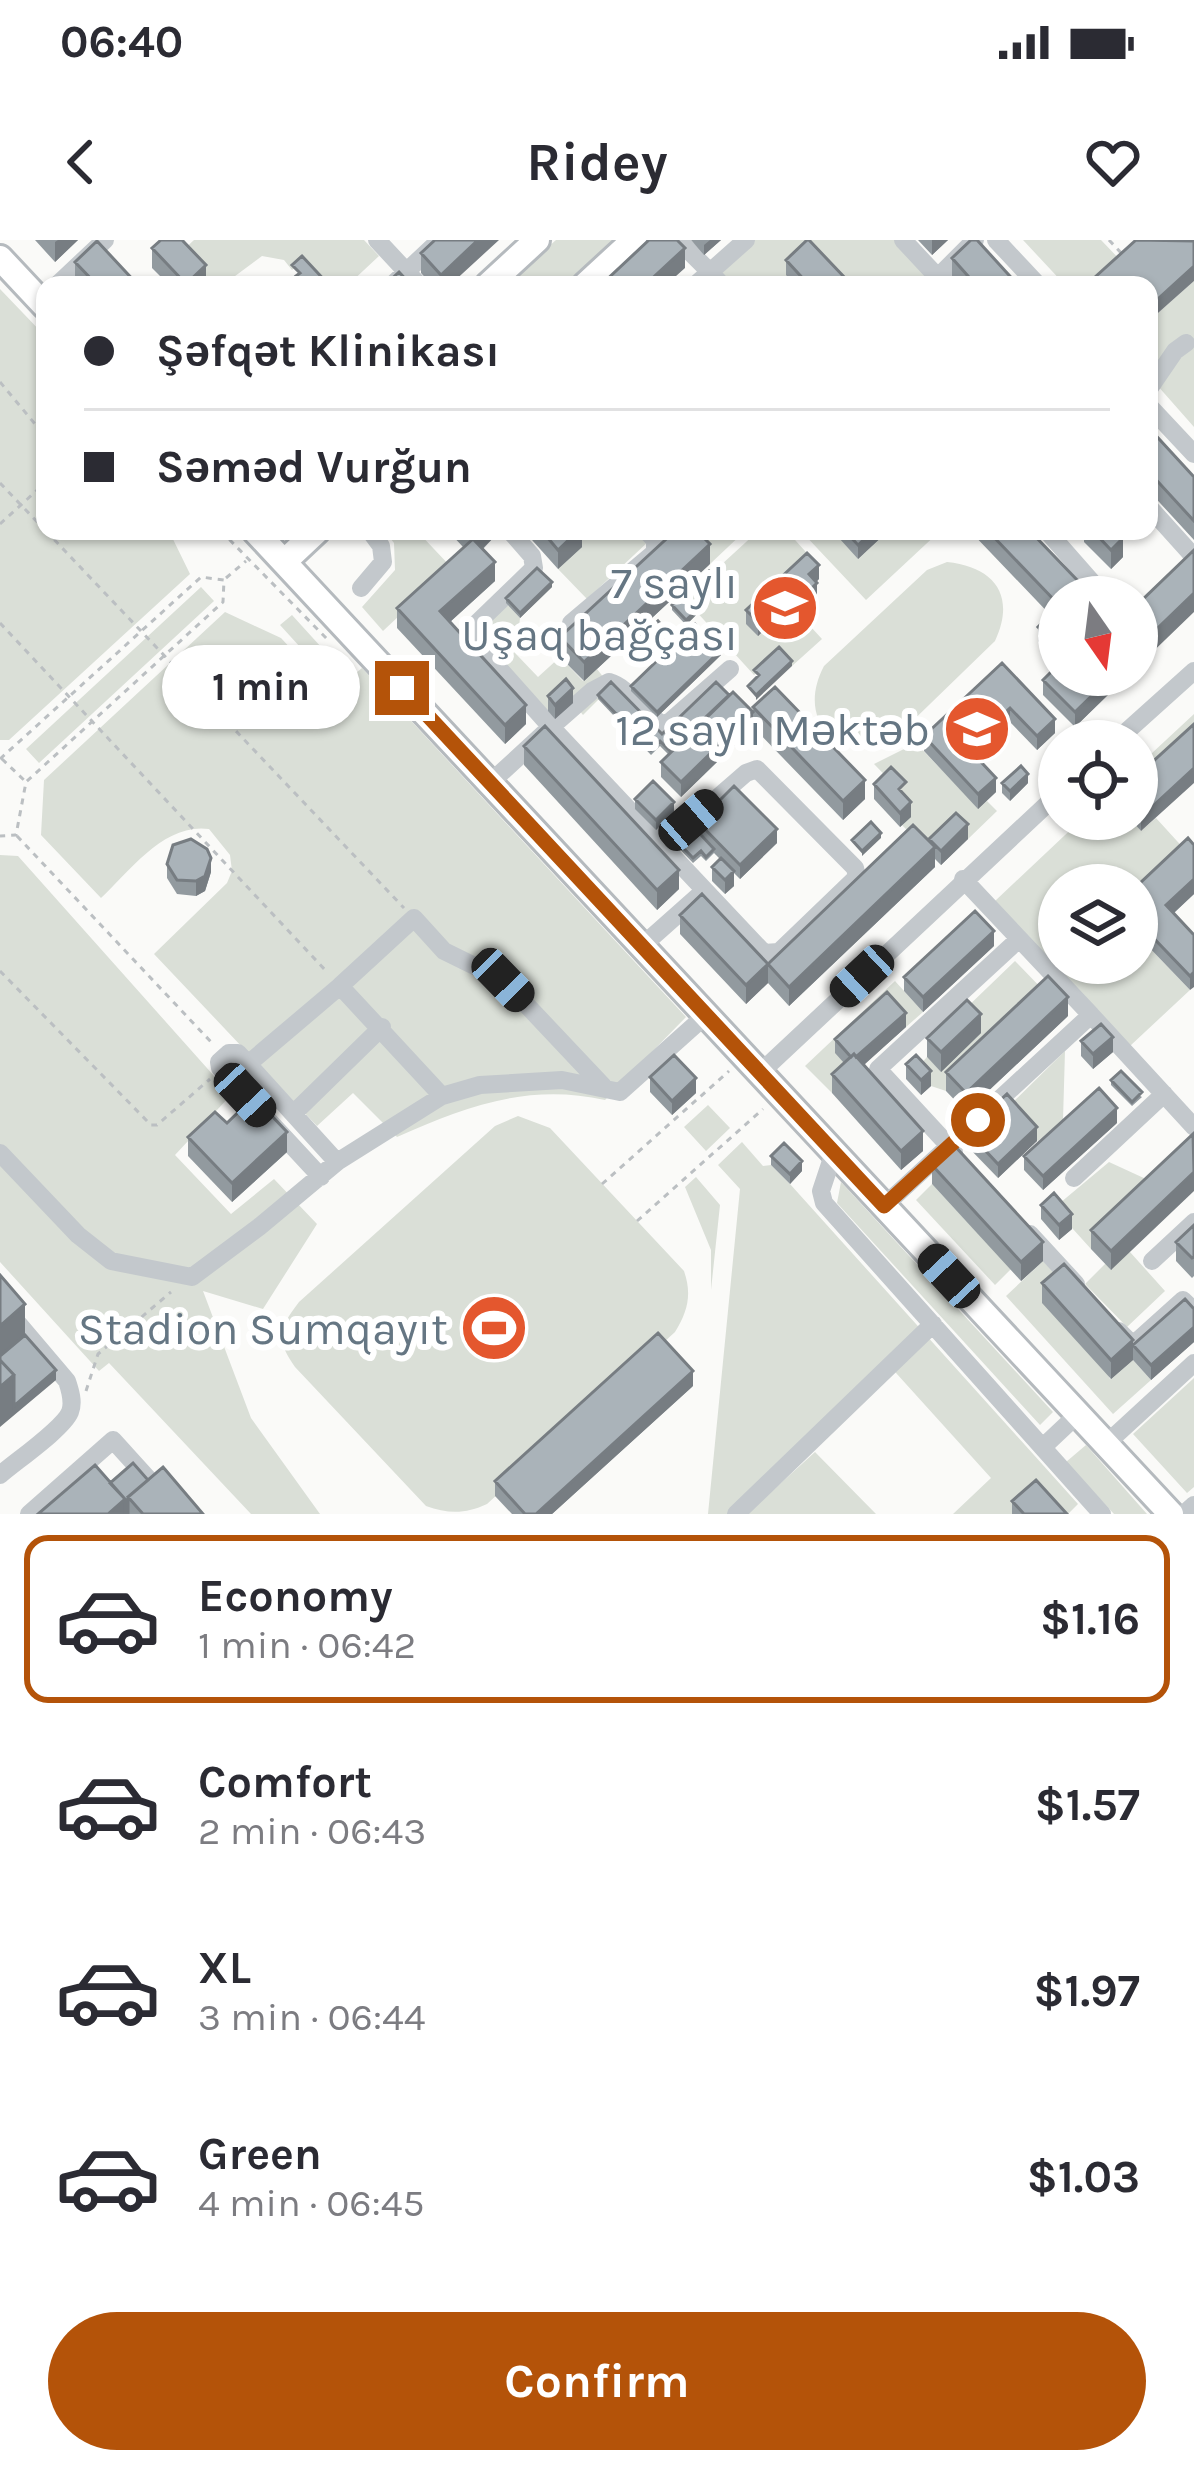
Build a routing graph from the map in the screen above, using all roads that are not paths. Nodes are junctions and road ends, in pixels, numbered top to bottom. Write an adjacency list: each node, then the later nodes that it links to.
1 (377, 240): 13 (street)
2 (440, 240): 14 (street)
3 (537, 240): 15 (main road)
4 (634, 240): 16 (main road)
5 (679, 240): 17 (street)
6 (746, 240): 18 (street)
7 (903, 240): 19 (street)
8 (975, 240): 20 (street)
9 (996, 240): 21 (street)
10 (103, 246): 12 (street)
11 (0, 258): 22 (main road)
12 (70, 276)
13 (403, 276)
14 (409, 276)
15 (498, 276)
16 (595, 276)
17 (705, 276)
18 (714, 276)
19 (932, 276)
20 (942, 276)
21 (1030, 276)
22 (36, 288)
23 (1186, 343): 24 (street)
24 (1158, 376)
25 (1158, 416): 26 (street)
26 (1194, 454)
27 (1158, 518): 34 (street)
28 (263, 540): 35 (main road)
29 (307, 540): 35 (main road)
30 (376, 540): 38 (street)
31 (518, 540): 43 (street)
32 (654, 540): 39 (street)
33 (1055, 540): 36 (street)
34 (1194, 560): 37 (street)
35 (284, 562): 44 (main road)
36 (1087, 576)
37 (1178, 578)
38 (361, 588)
39 (571, 623)
40 (730, 669): 43 (street)
41 (1194, 671): 42 (street)
42 (1139, 720)
43 (551, 727): 44 (street); 46 (street)
44 (490, 783): 50 (main road)
45 (1038, 812): 47 (street)
46 (663, 845): 48 (street); 48 (street)
47 (963, 879): 49 (street); 56 (street)
48 (704, 891): 50 (street)
49 (1019, 939): 53 (street); 62 (street)
50 (642, 946): 52 (main road)
51 (340, 986): 54 (street); 55 (street); 57 (street)
52 (706, 1015): 56 (main road); 57 (street)
53 (1091, 1015): 58 (street); 62 (street)
54 (382, 1027): 59 (street); 60 (street)
55 (248, 1064): 60 (street); 67 (street)
56 (753, 1065): 63 (main road)
57 (603, 1086): 59 (street)
58 (1164, 1094): 61 (street); 68 (street)
59 (442, 1096): 65 (street)
60 (294, 1113): 65 (street)
61 (1194, 1127)
62 (950, 1147): 66 (street); 69 (street)
63 (834, 1152): 69 (main road); 77 (street)
64 (0, 1153): 67 (street)
65 (338, 1162): 67 (street)
66 (965, 1163)
67 (321, 1177)
68 (1074, 1178)
69 (884, 1206): 79 (main road)
70 (1010, 1213): 73 (street)
71 (1194, 1222): 72 (street)
72 (1152, 1261)
73 (1087, 1296)
74 (1190, 1300): 76 (street)
75 (0, 1302): 82 (street)
76 (1102, 1312)
77 (933, 1324): 81 (street); 86 (street)
78 (1194, 1363): 80 (street)
79 (1078, 1414): 80 (main road); 81 (street)
80 (1106, 1444): 88 (main road)
81 (1043, 1447): 87 (street)
82 (0, 1474)
83 (1194, 1505): 89 (street)
84 (29, 1514): 85 (street)
85 (180, 1514)
86 (736, 1514)
87 (1102, 1514)
88 (1171, 1514)
89 (1184, 1514)

